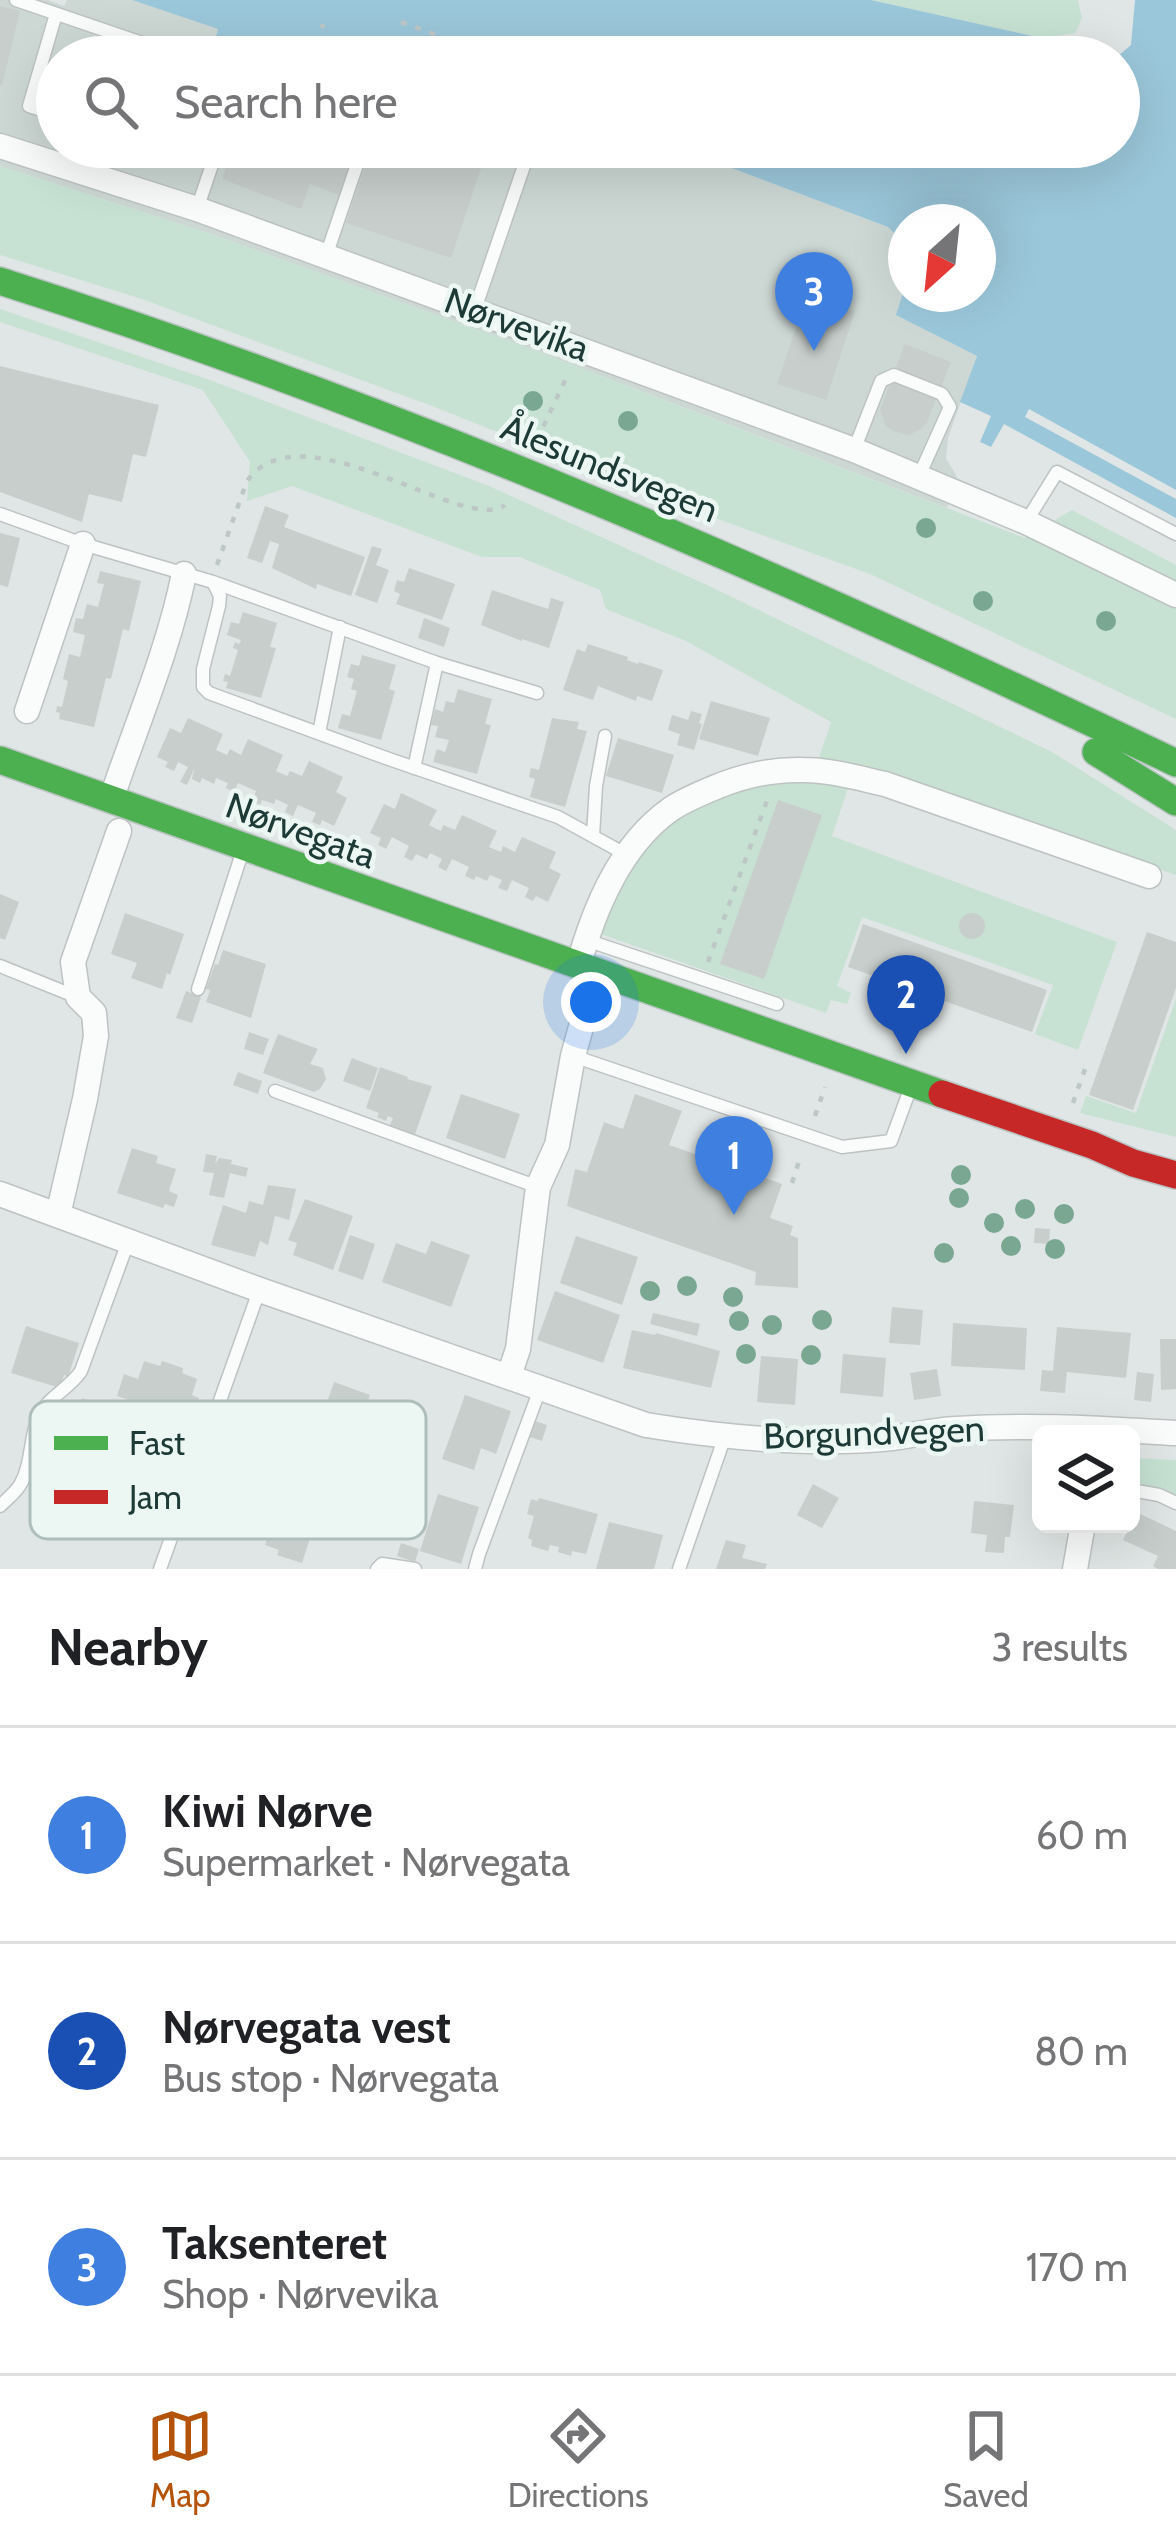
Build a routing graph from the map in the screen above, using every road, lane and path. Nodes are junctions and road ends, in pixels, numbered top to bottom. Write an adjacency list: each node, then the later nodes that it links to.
1 (16, 0): 2 (lane)
2 (56, 14): 5 (lane); 6 (lane)
3 (401, 22): 8 (path)
4 (323, 24): 7 (path)
5 (50, 36)
6 (121, 36)
7 (320, 36)
8 (439, 36)
9 (36, 82): 10 (lane)
10 (36, 108)
11 (0, 146): 12 (street, Nørvevika)
12 (36, 157)
13 (70, 168): 17 (street, Nørvevika)
14 (210, 168): 17 (lane)
15 (355, 168): 18 (lane)
16 (523, 168): 20 (lane)
17 (196, 208): 18 (street, Nørvevika)
18 (326, 256): 20 (street, Nørvevika)
19 (0, 281): 35 (main road, Ålesundsvegen)
20 (475, 309): 21 (street, Nørvevika)
21 (580, 347): 22 (path); 23 (street, Nørvevika)
22 (536, 442)
23 (854, 450): 24 (street, Nørvevika); 24 (lane)
24 (920, 476): 27 (street, Nørvevika)
25 (510, 497): 31 (path)
26 (0, 514): 29 (lane)
27 (1026, 522): 28 (lane); 32 (street, Nørvevika)
28 (1176, 533)
29 (83, 544): 30 (lane); 37 (street)
30 (184, 574): 31 (lane); 44 (street)
31 (213, 583): 33 (lane); 38 (lane)
32 (1176, 595)
33 (340, 627): 34 (lane); 38 (lane)
34 (436, 663): 36 (lane); 42 (lane)
35 (1020, 687): 41 (main road, Ålesundsvegen); 45 (main road)
36 (537, 693)
37 (27, 711)
38 (319, 733): 42 (lane)
39 (605, 736): 47 (lane)
40 (0, 760): 44 (main road, Nørvegata)
41 (1176, 763)
42 (414, 768): 47 (lane)
43 (768, 797): 53 (path)
44 (111, 800): 48 (main road, Nørvegata)
45 (1176, 802)
46 (119, 831): 55 (street)
47 (593, 836): 49 (lane)
48 (244, 848): 51 (main road, Nørvegata); 54 (lane)
49 (627, 855): 50 (street); 51 (street)
50 (1149, 876)
51 (586, 960): 53 (lane); 57 (street); 58 (main road, Nørvegata)
52 (0, 966): 55 (lane)
53 (702, 979): 56 (lane)
54 (198, 989)
55 (78, 998): 65 (street)
56 (777, 1004)
57 (572, 1056): 58 (lane); 63 (street)
58 (911, 1085): 60 (main road, Nørvegata)
59 (275, 1091): 63 (lane)
60 (1092, 1145): 61 (main road, Nørvegata); 62 (main road, Nørvegata)
61 (1176, 1160)
62 (1176, 1175)
63 (538, 1187): 68 (street)
64 (0, 1193): 65 (street, Borgundvegen)
65 (58, 1215): 66 (street, Borgundvegen)
66 (128, 1241): 67 (street, Borgundvegen); 70 (lane)
67 (260, 1290): 68 (street, Borgundvegen); 71 (lane)
68 (509, 1376): 69 (street, Borgundvegen)
69 (541, 1388): 75 (street, Borgundvegen); 85 (lane)
70 (52, 1401)
71 (220, 1401)
72 (1032, 1426): 75 (street, Borgundvegen)
73 (1140, 1432): 74 (street, Borgundvegen)
74 (1176, 1432)
75 (725, 1435): 86 (lane)
76 (30, 1446): 79 (lane)
77 (1140, 1492): 78 (lane)
78 (1176, 1503)
79 (0, 1506)
80 (1081, 1533): 87 (street)
81 (171, 1539): 82 (lane)
82 (160, 1569)
83 (377, 1569): 84 (lane)
84 (415, 1569)
85 (476, 1569)
86 (679, 1569)
87 (1075, 1569)

